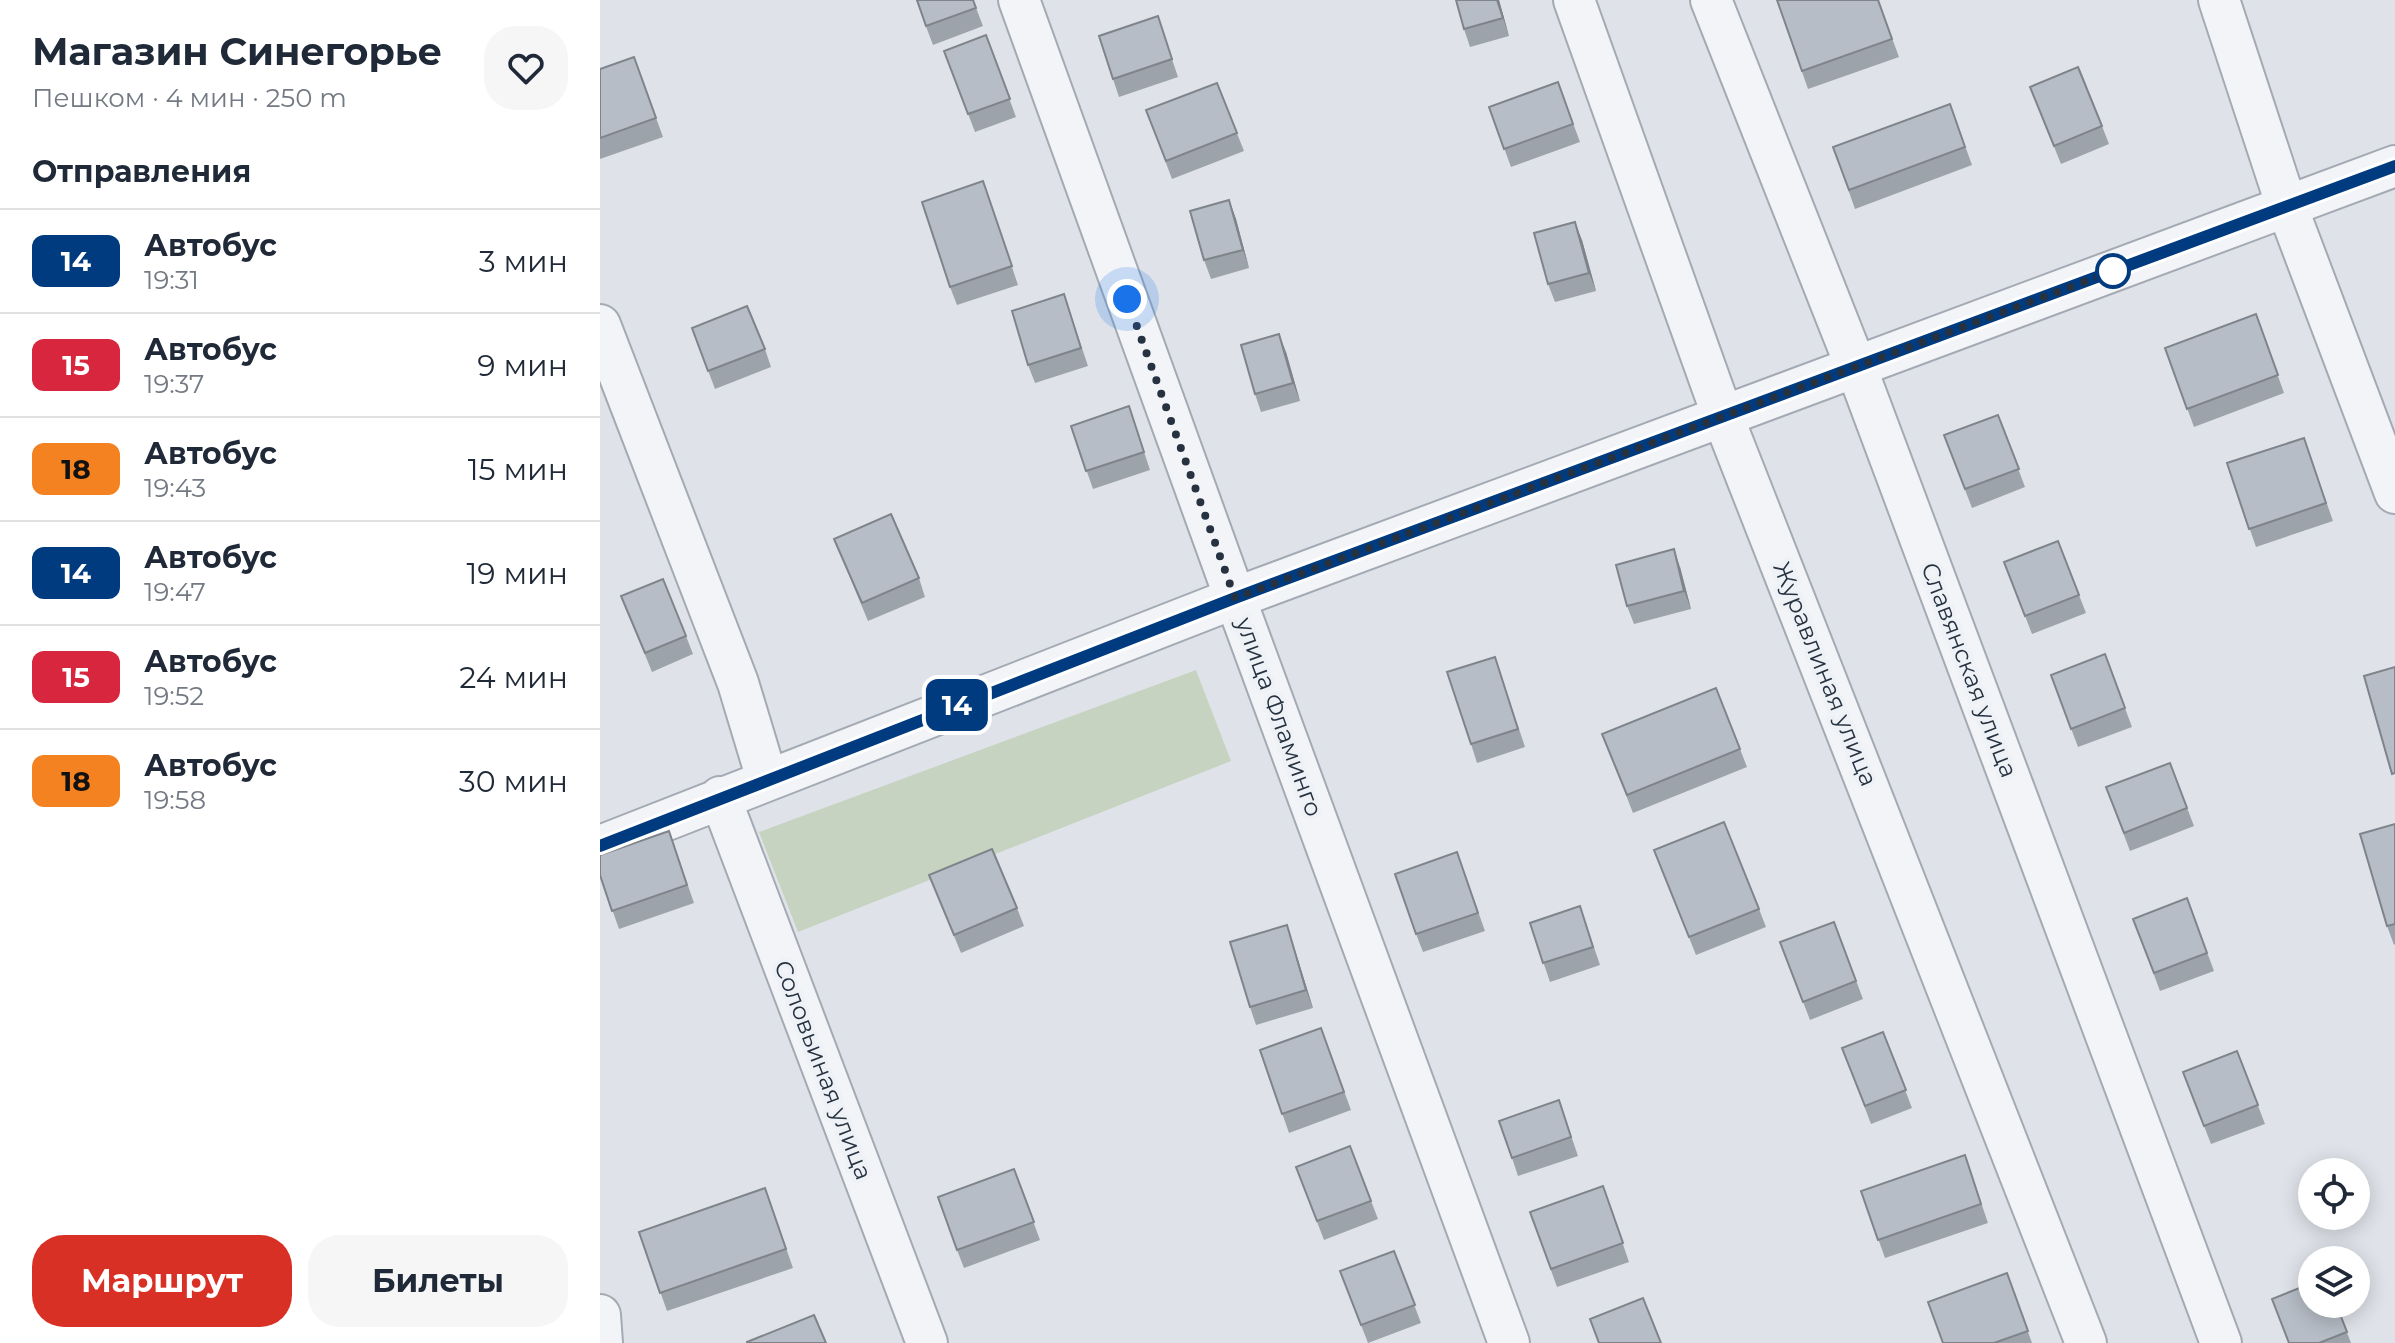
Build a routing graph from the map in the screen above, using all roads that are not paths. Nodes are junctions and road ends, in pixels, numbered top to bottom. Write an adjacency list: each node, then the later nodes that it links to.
1 (1019, 0): 11 (street, улица Фламинго)
2 (1574, 0): 9 (street, Журавлиная улица)
3 (1711, 0): 8 (street, Славянская улица)
4 (2219, 0): 6 (street)
5 (2395, 166): 6 (street)
6 (2287, 207): 8 (street); 10 (street)
7 (600, 325): 12 (street)
8 (1856, 367): 9 (street); 20 (street, Славянская улица)
9 (1723, 417): 11 (street); 19 (street, Журавлиная улица)
10 (2395, 493)
11 (1235, 598): 12 (street); 18 (street, улица Фламинго)
12 (767, 779): 13 (street)
13 (720, 797): 14 (street); 17 (street, Соловьиная улица)
14 (600, 846)
15 (600, 1315): 16 (street)
16 (602, 1343)
17 (927, 1343)
18 (1509, 1343)
19 (2086, 1343)
20 (2221, 1343)

